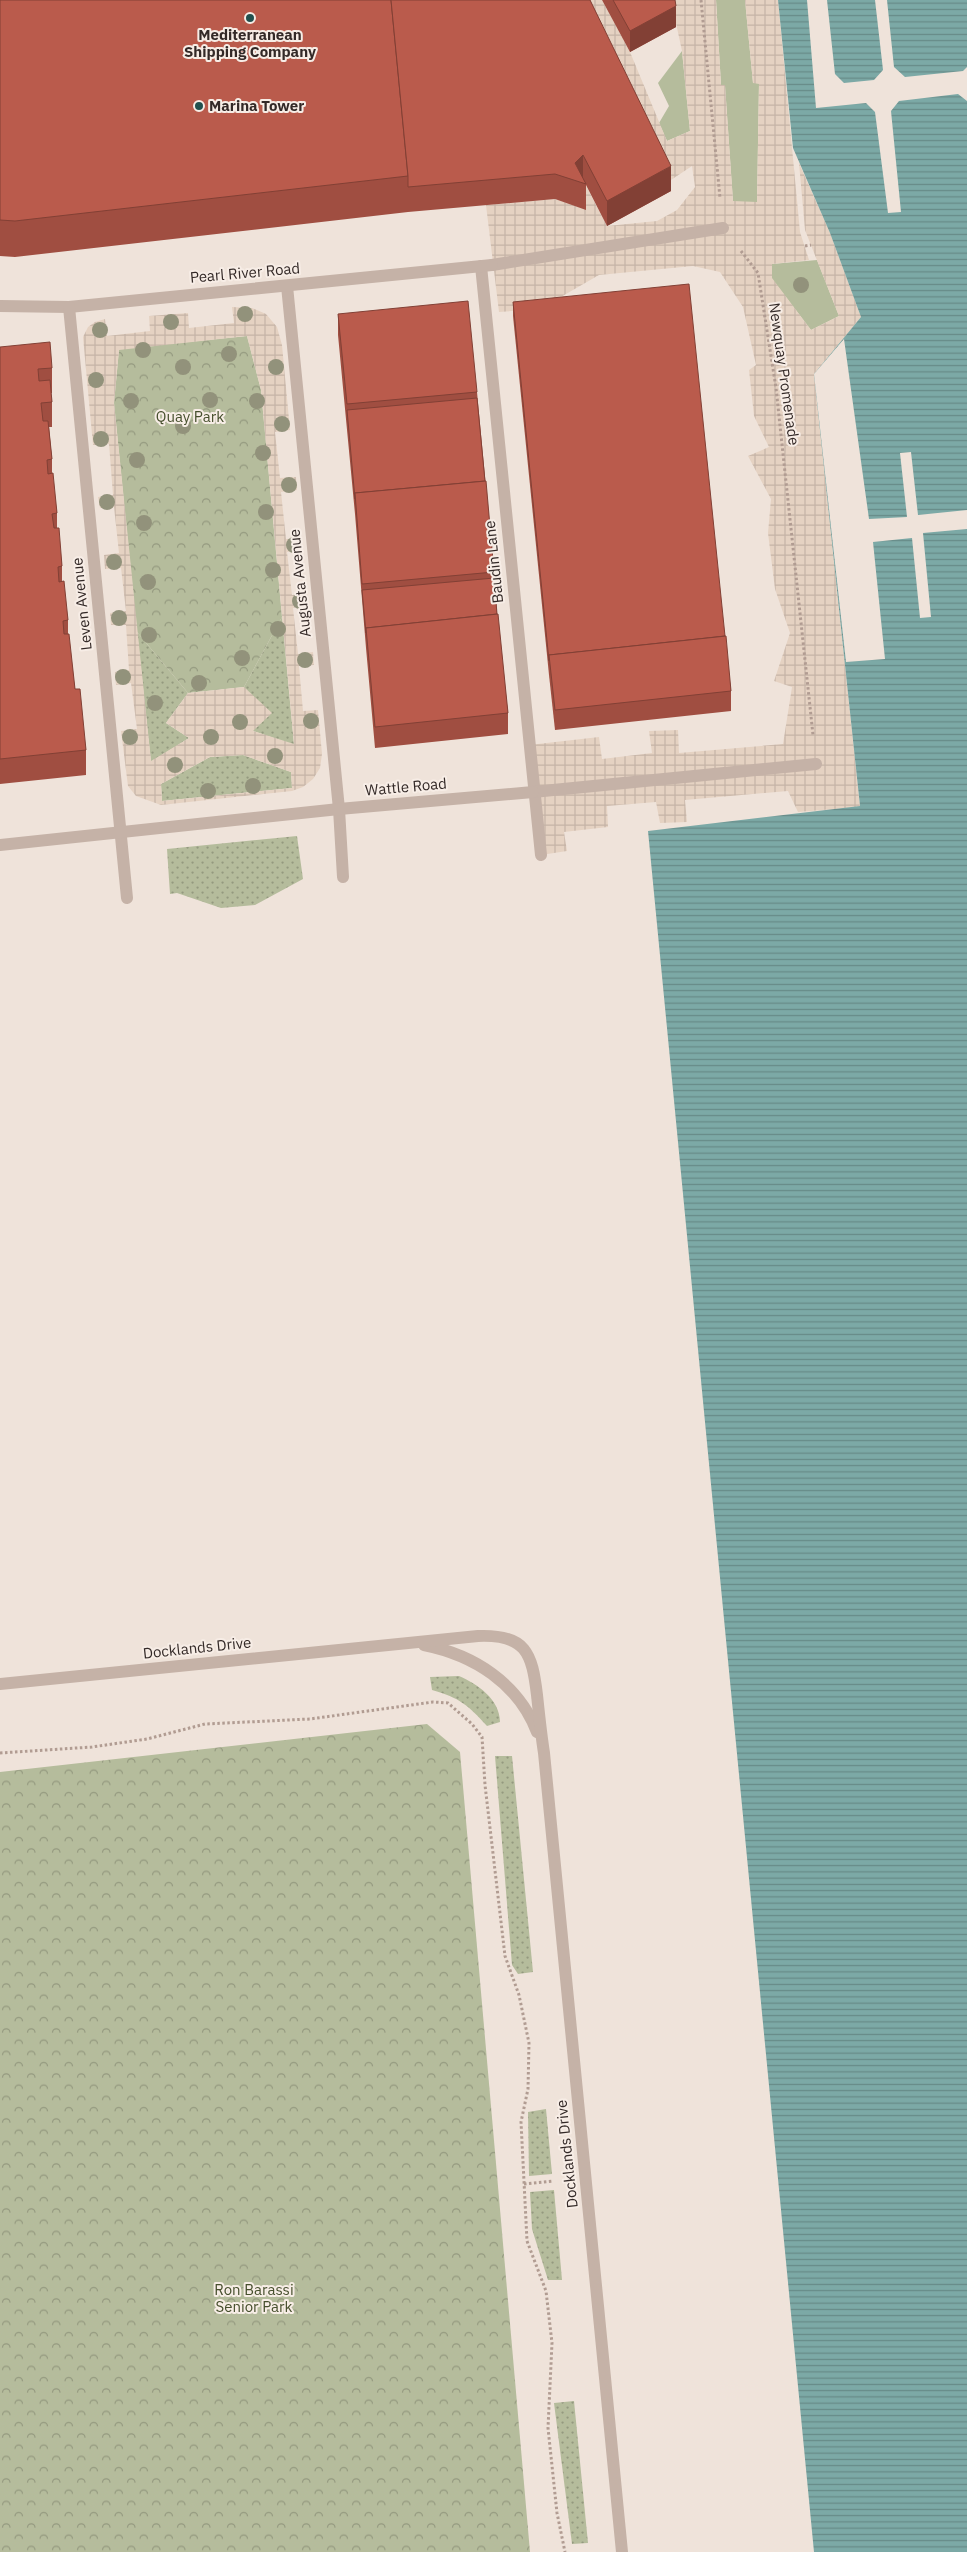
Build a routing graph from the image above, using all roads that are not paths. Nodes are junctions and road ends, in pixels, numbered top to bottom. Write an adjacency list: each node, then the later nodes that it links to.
1 (723, 228): 2 (street, Pearl River Road)
2 (487, 265): 3 (street, Pearl River Road); 7 (street, Baudin Lane)
3 (286, 286): 5 (street, Pearl River Road); 8 (street, Augusta Avenue)
4 (0, 306): 5 (street, Pearl River Road)
5 (69, 307): 9 (street, Leven Avenue)
6 (816, 764): 7 (street, Wattle Road)
7 (533, 792): 8 (street, Wattle Road); 11 (street, Baudin Lane)
8 (339, 809): 9 (street, Wattle Road); 12 (street, Augusta Avenue)
9 (122, 832): 10 (street, Wattle Road); 13 (street, Leven Avenue)
10 (0, 845)
11 (541, 855)
12 (343, 877)
13 (127, 898)
14 (398, 1645): 15 (street, Docklands Drive); 16 (street, Docklands Drive); 16 (street, Docklands Drive)
15 (0, 1684)
16 (544, 1753): 17 (street, Docklands Drive)
17 (622, 2552)

